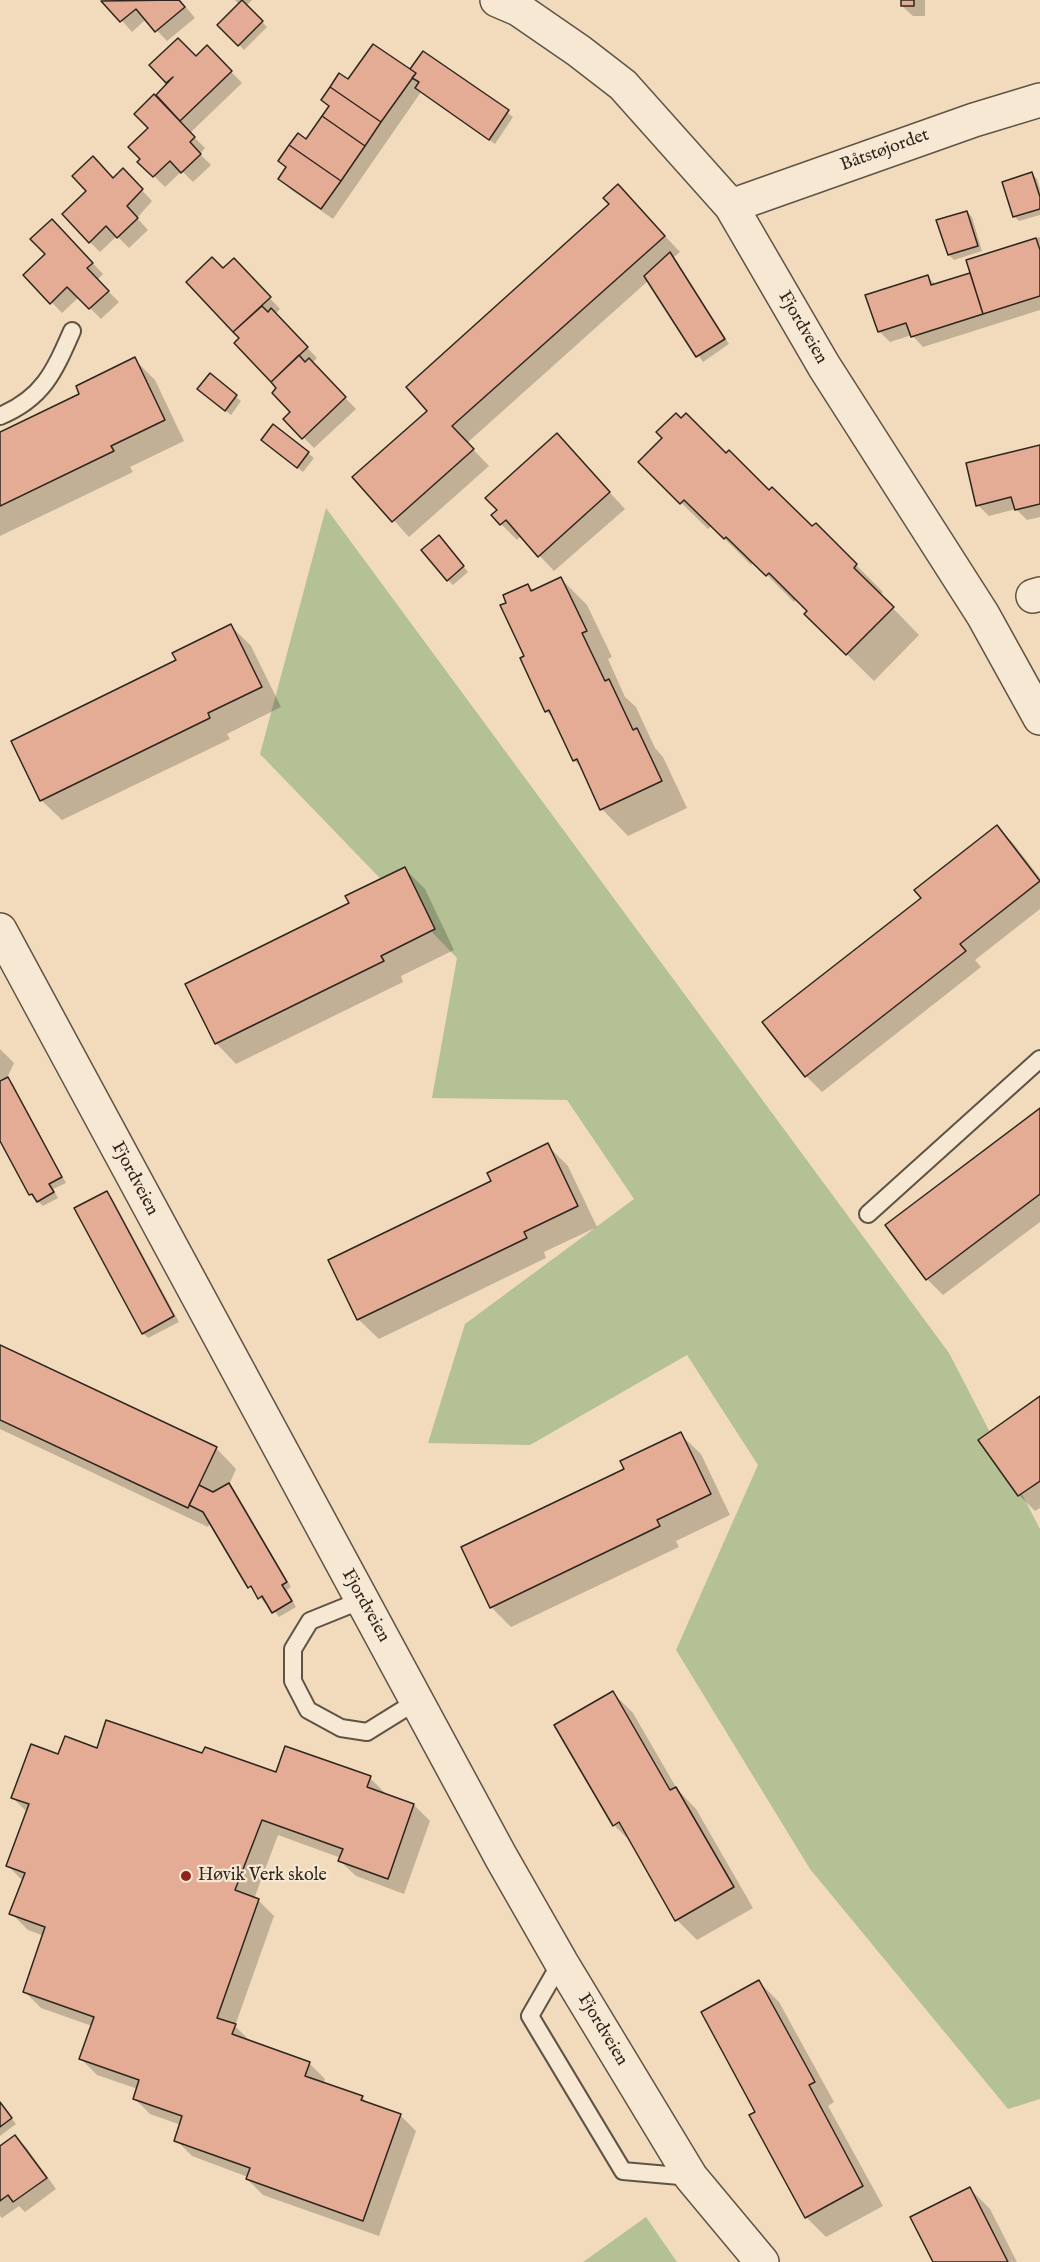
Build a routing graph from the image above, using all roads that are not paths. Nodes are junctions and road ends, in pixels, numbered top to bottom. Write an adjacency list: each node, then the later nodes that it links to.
1 (497, 0): 3 (street, Fjordveien)
2 (1040, 99): 3 (street, Båtstøjordet)
3 (730, 206): 6 (street, Fjordveien)
4 (72, 332): 5 (lane)
5 (0, 416)
6 (1040, 717)
7 (0, 930): 10 (street, Fjordveien)
8 (1040, 1059): 9 (lane)
9 (868, 1214)
10 (362, 1599): 11 (street, Fjordveien); 11 (lane)
11 (417, 1701): 12 (street, Fjordveien)
12 (561, 1962): 13 (street, Fjordveien); 13 (lane)
13 (691, 2177): 14 (street, Fjordveien)
14 (762, 2262)

